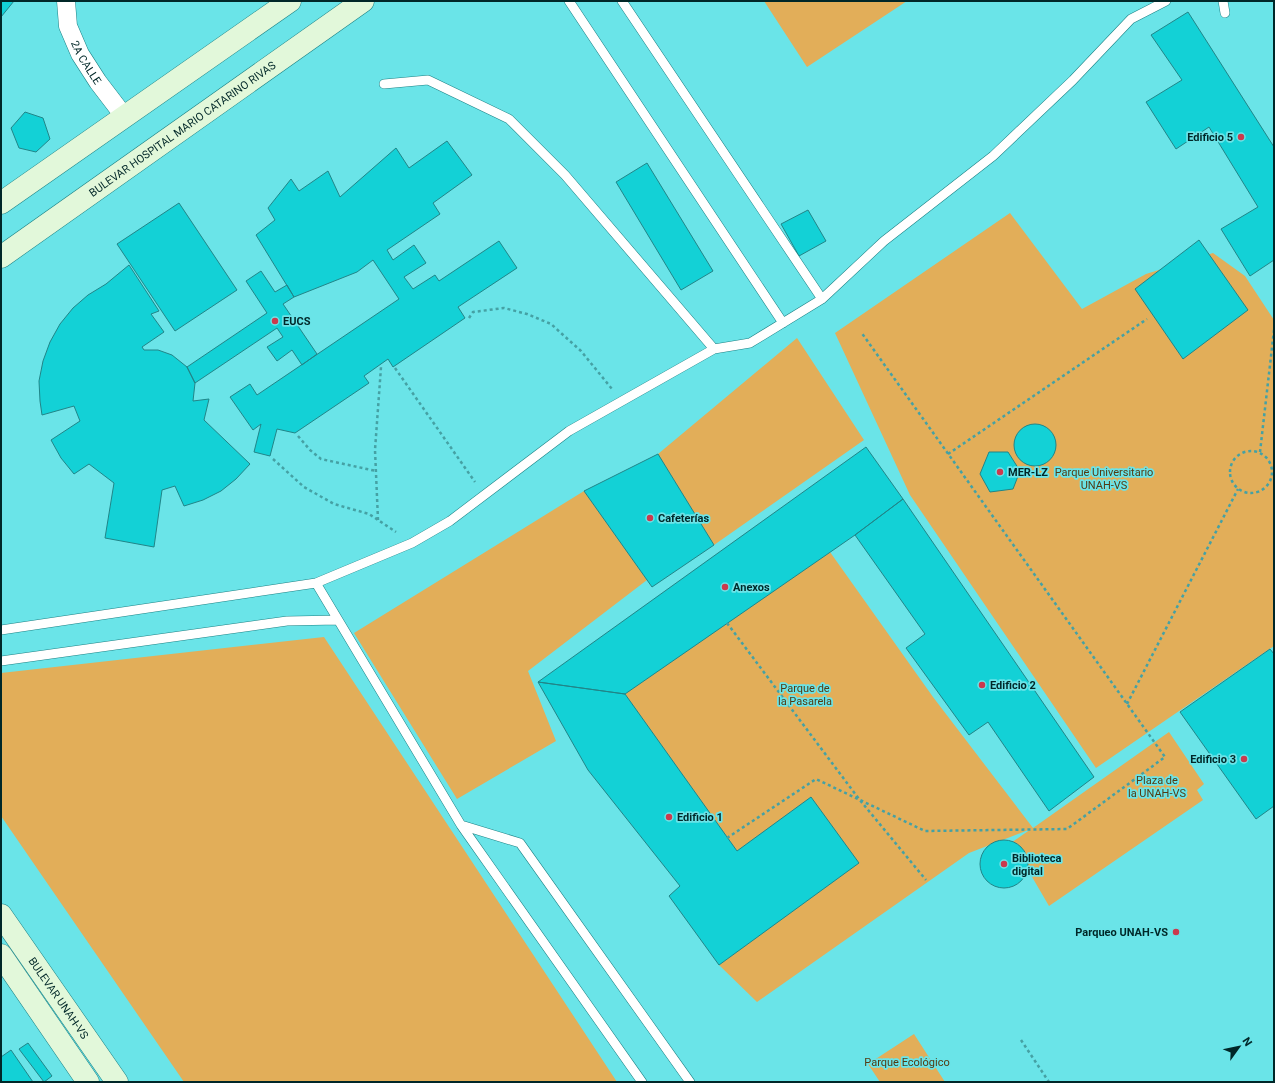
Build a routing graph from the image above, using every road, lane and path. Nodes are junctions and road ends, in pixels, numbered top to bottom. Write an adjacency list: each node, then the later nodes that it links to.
1 (66, 1): 10 (street, 2A CALLE)
2 (290, 1): 10 (main road)
3 (363, 1): 12 (main road, BULEVAR HOSPITAL MARIO CATARINO RIVAS)
4 (569, 1): 16 (lane)
5 (622, 1): 13 (lane)
6 (1166, 1): 13 (lane)
7 (1223, 1): 8 (lane)
8 (1225, 14)
9 (384, 84): 19 (lane)
10 (124, 116): 11 (main road)
11 (1, 203)
12 (1, 257)
13 (822, 299): 16 (lane)
14 (469, 318): 22 (path)
15 (1147, 319): 25 (path)
16 (783, 323): 19 (lane)
17 (1274, 330): 24 (path)
18 (861, 332): 25 (path)
19 (714, 349): 22 (lane)
20 (381, 367): 27 (path)
21 (395, 368): 29 (path)
22 (623, 401): 29 (lane)
23 (298, 436): 27 (path)
24 (1260, 452): 28 (path); 28 (path)
25 (948, 454): 37 (path)
26 (273, 459): 30 (path)
27 (376, 471): 30 (path)
28 (1238, 489): 37 (path)
29 (484, 496): 31 (lane)
30 (378, 520): 31 (path)
31 (412, 543): 32 (lane)
32 (316, 583): 33 (lane); 35 (lane)
33 (338, 620): 36 (lane); 39 (lane)
34 (727, 623): 38 (path)
35 (1, 630)
36 (1, 661)
37 (1127, 704): 38 (path)
38 (859, 799): 40 (path); 41 (path)
39 (461, 825): 48 (lane); 49 (lane)
40 (727, 838)
41 (926, 880)
42 (1, 915): 43 (main road, BULEVAR UNAH-VS)
43 (20, 942): 44 (main road); 47 (main road, BULEVAR UNAH-VS)
44 (1, 955): 46 (main road)
45 (1021, 1040): 50 (path)
46 (88, 1082)
47 (117, 1082)
48 (642, 1082)
49 (690, 1082)
50 (1049, 1082)

